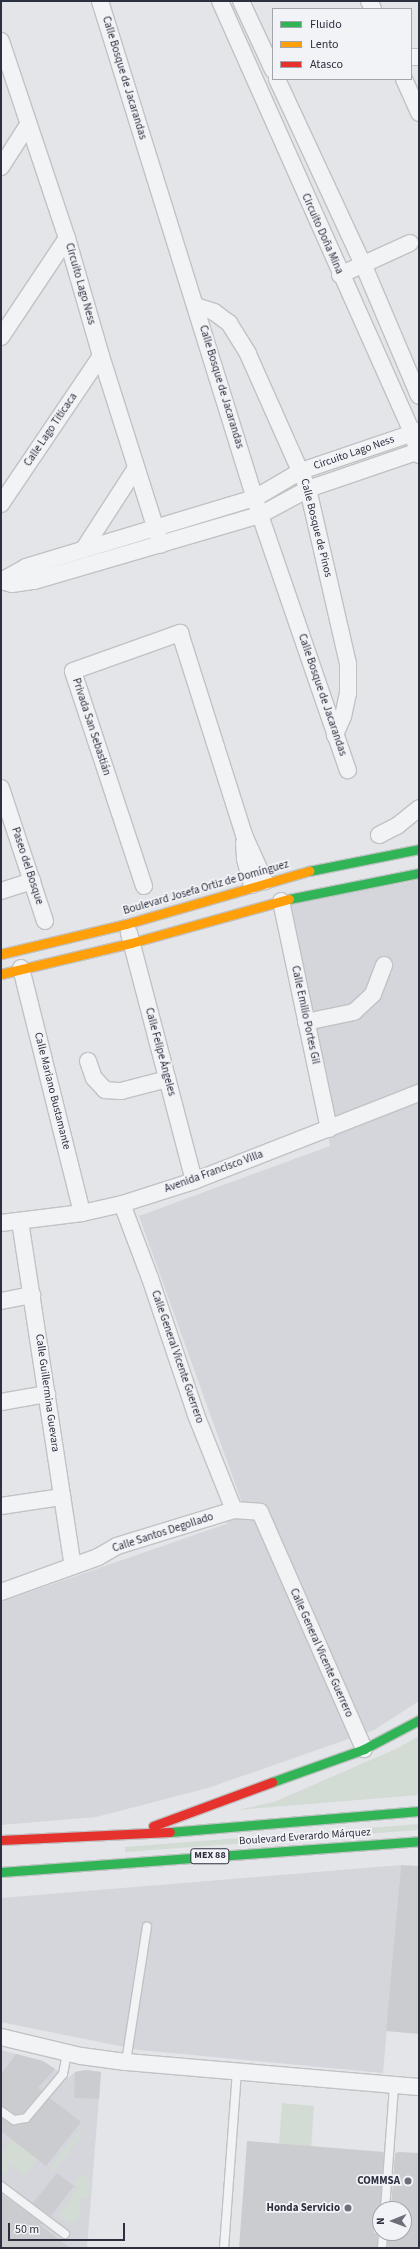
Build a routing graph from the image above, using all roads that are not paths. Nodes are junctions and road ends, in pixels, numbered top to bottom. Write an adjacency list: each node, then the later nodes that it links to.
1 (100, 1): 15 (street, Calle Bosque de Jacarandas)
2 (243, 2): 3 (street, Circuito Doña Mina); 5 (street, Circuito Doña Mina)
3 (223, 7): 14 (street, Circuito Doña Mina)
4 (1, 41): 9 (street, Circuito Lago Ness)
5 (272, 68)
6 (277, 80): 13 (street)
7 (404, 80): 8 (street)
8 (419, 113)
9 (28, 125): 10 (street); 11 (street, Circuito Lago Ness)
10 (1, 167)
11 (67, 238): 16 (street); 17 (street, Circuito Lago Ness)
12 (410, 243): 13 (street)
13 (363, 264): 14 (street); 18 (street)
14 (340, 275): 19 (street, Circuito Doña Mina)
15 (196, 306): 22 (street, Calle Bosque de Pinos); 24 (street, Calle Bosque de Jacarandas)
16 (1, 337)
17 (101, 356): 21 (street, Circuito Lago Ness); 25 (street, Calle Lago Titicaca)
18 (419, 396)
19 (415, 432): 20 (street, Circuito Doña Mina); 22 (street, Circuito Lago Ness)
20 (419, 452): 23 (street, Circuito Lago Ness)
21 (136, 468): 27 (street, Circuito Lago Ness); 29 (street)
22 (301, 471): 23 (street, Calle Bosque de Pinos); 24 (street, Circuito Lago Ness)
23 (308, 489): 26 (street, Circuito Lago Ness); 31 (street, Calle Bosque de Pinos)
24 (255, 498): 26 (street, Calle Bosque de Jacarandas); 27 (street, Circuito Lago Ness)
25 (2, 499)
26 (260, 515): 28 (street, Circuito Lago Ness); 31 (street, Calle Bosque de Jacarandas)
27 (155, 528): 28 (street, Circuito Lago Ness); 29 (street, Circuito Lago Ness)
28 (161, 544): 30 (street, Circuito Lago Ness)
29 (83, 550): 30 (street, Circuito Lago Ness)
30 (1, 581)
31 (335, 735): 32 (street, Calle Bosque de Jacarandas)
32 (348, 770)
33 (1, 789): 39 (street, Paseo del Bosque)
34 (419, 808): 35 (street)
35 (379, 835)
36 (419, 849): 37 (main road, Boulevard Josefa Ortiz de Domínguez)
37 (383, 868): 38 (main road, Boulevard Josefa Ortiz de Domínguez); 40 (main road, Boulevard Josefa Ortiz de Domínguez); 44 (main road, Boulevard Josefa Ortiz de Domínguez)
38 (419, 873)
39 (32, 881): 42 (street); 46 (street, Paseo del Bosque)
40 (259, 884): 41 (street, Privada San Sebastián); 43 (main road, Boulevard Josefa Ortiz de Domínguez)
41 (144, 886)
42 (1, 891)
43 (223, 895): 45 (main road); 47 (main road, Boulevard Josefa Ortiz de Domínguez)
44 (281, 901): 45 (main road, Boulevard Josefa Ortiz de Domínguez); 53 (street, Calle Emilio Portes Gil)
45 (230, 915): 48 (main road, Boulevard Josefa Ortiz de Domínguez)
46 (45, 921)
47 (126, 924): 48 (street, Calle Felipe Ángeles); 49 (main road, Boulevard Josefa Ortiz de Domínguez)
48 (131, 942): 51 (main road, Boulevard Josefa Ortiz de Domínguez); 55 (street, Calle Felipe Ángeles)
49 (1, 954)
50 (384, 966): 53 (street)
51 (21, 968): 52 (main road, Boulevard Josefa Ortiz de Domínguez); 60 (street, Calle Mariano Bustamante)
52 (1, 974)
53 (306, 1022): 57 (street, Calle Emilio Portes Gil)
54 (88, 1061): 55 (street)
55 (167, 1079): 58 (street, Calle Felipe Ángeles)
56 (419, 1093): 57 (street, Avenida Francisco Villa)
57 (329, 1129): 58 (street, Avenida Francisco Villa)
58 (194, 1181): 59 (street, Avenida Francisco Villa)
59 (122, 1204): 60 (street, Avenida Francisco Villa); 69 (street, Calle General Vicente Guerrero)
60 (82, 1213): 61 (street, Avenida Francisco Villa)
61 (20, 1221): 62 (street, Avenida Francisco Villa); 63 (street, Calle Guillermina Guevara)
62 (1, 1223)
63 (32, 1296): 64 (street); 65 (street, Calle Guillermina Guevara)
64 (1, 1301)
65 (47, 1394): 66 (street); 67 (street, Calle Guillermina Guevara)
66 (1, 1402)
67 (62, 1497): 68 (street); 71 (street, Calle Guillermina Guevara)
68 (1, 1506)
69 (234, 1510): 70 (street, Calle Santos Degollado); 71 (street, Calle Santos Degollado)
70 (260, 1512): 74 (street, Calle General Vicente Guerrero)
71 (73, 1566): 72 (street, Calle Santos Degollado)
72 (1, 1592)
73 (419, 1720): 74 (main road)
74 (364, 1749): 76 (main road)
75 (419, 1811): 76 (main road)
76 (126, 1836): 77 (main road)
77 (1, 1840)
78 (419, 1841): 79 (main road, Boulevard Everardo Márquez / MEX 88)
79 (1, 1872)
80 (147, 1927): 83 (lane)
81 (1, 2037): 82 (street)
82 (67, 2053): 83 (street); 87 (lane)
83 (126, 2062): 84 (street)
84 (237, 2072): 85 (street); 91 (lane)
85 (394, 2085): 86 (street); 89 (lane)
86 (419, 2087)
87 (1, 2111)
88 (1, 2186): 90 (lane)
89 (386, 2201)
90 (64, 2234)
91 (224, 2248)

